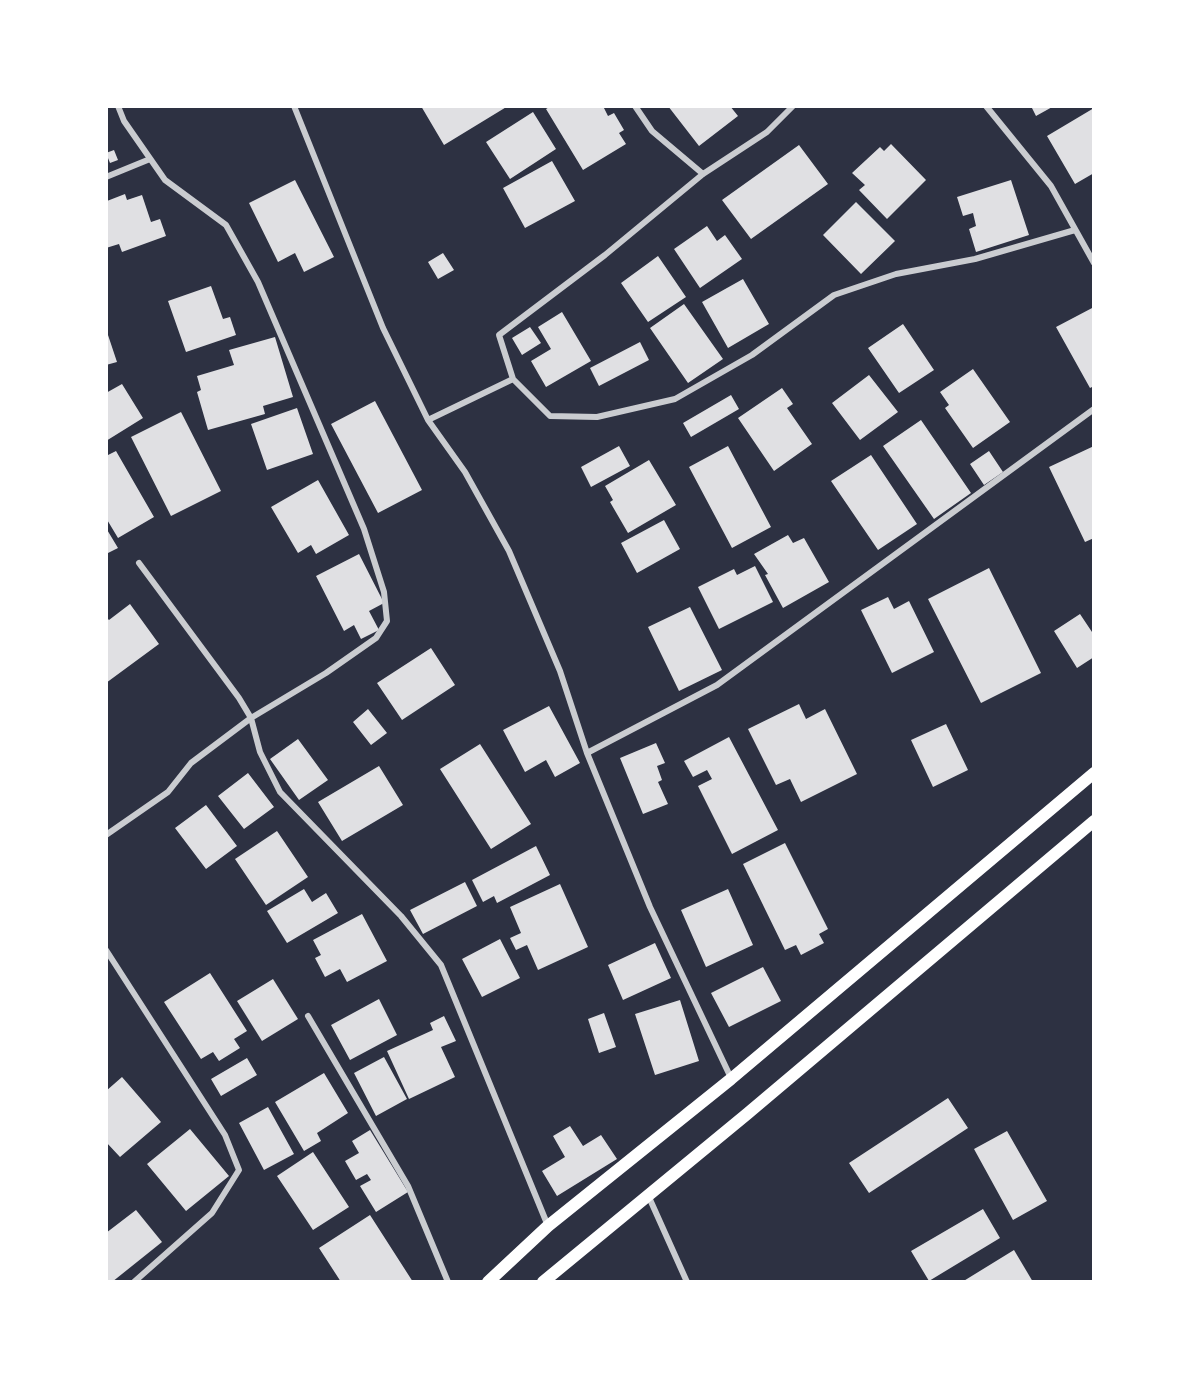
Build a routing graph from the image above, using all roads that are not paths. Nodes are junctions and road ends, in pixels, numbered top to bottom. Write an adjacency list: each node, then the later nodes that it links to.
1 (118, 106): 6 (street)
2 (294, 106): 13 (street)
3 (635, 106): 7 (street)
4 (793, 106): 7 (street)
5 (986, 106): 9 (street)
6 (150, 159): 8 (street); 15 (street)
7 (703, 174): 11 (street)
8 (106, 177)
9 (1075, 230): 10 (street); 11 (street)
10 (1094, 263)
11 (513, 379): 13 (street)
12 (1094, 409): 16 (street)
13 (428, 420): 16 (street)
14 (139, 563): 15 (street)
15 (251, 718): 19 (street); 24 (street)
16 (587, 753): 22 (street)
17 (1094, 773): 22 (main road)
18 (1094, 821): 23 (main road)
19 (106, 835)
20 (106, 950): 25 (street)
21 (308, 1016): 26 (street)
22 (731, 1078): 24 (main road)
23 (648, 1194): 28 (main road); 29 (street)
24 (548, 1226): 27 (main road)
25 (134, 1281)
26 (448, 1281)
27 (488, 1281)
28 (543, 1281)
29 (687, 1281)

